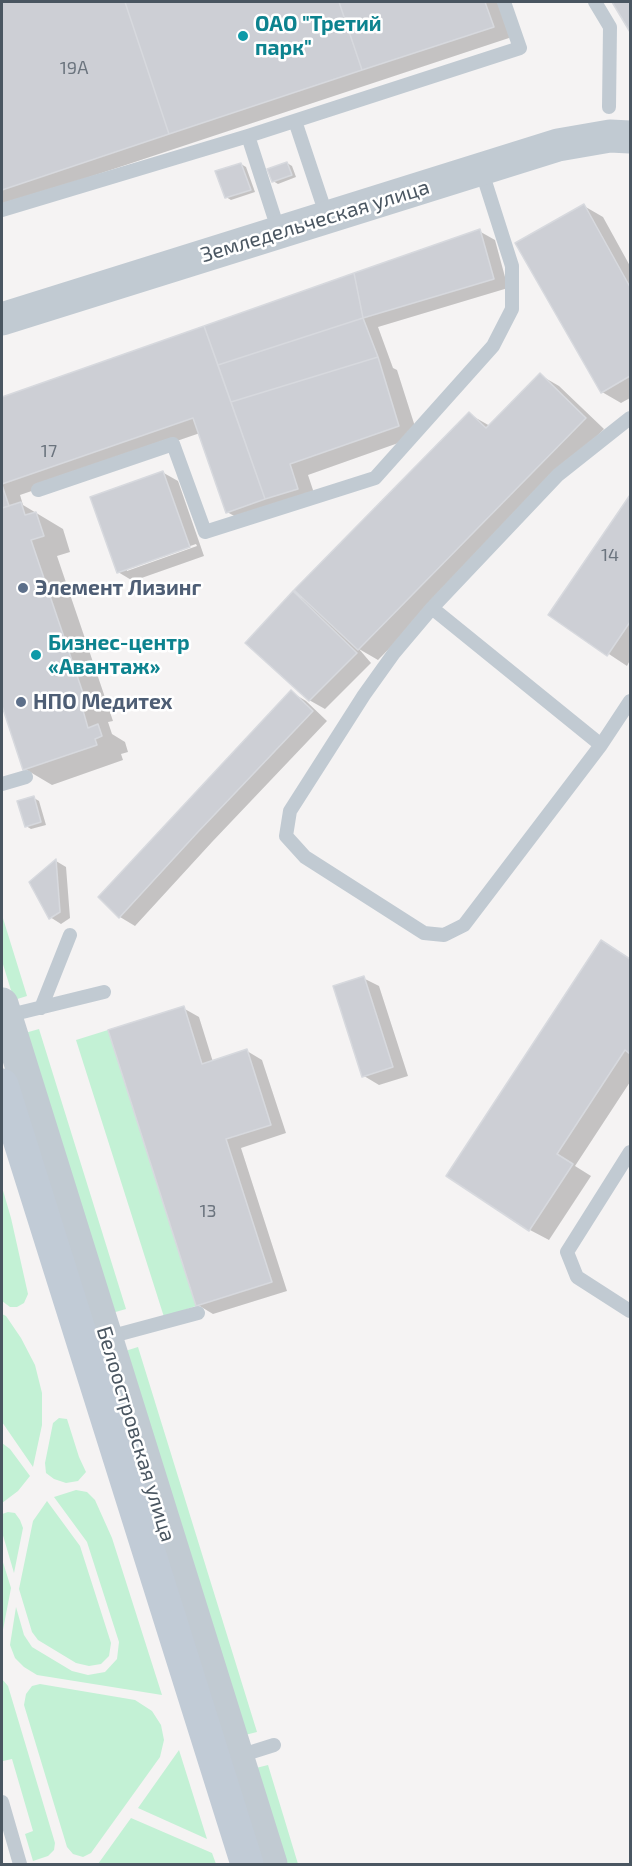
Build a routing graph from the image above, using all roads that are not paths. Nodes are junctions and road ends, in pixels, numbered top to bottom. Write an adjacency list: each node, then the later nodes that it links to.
1 (504, 2): 4 (lane)
2 (595, 2): 3 (lane)
3 (609, 107)
4 (295, 121): 5 (lane); 9 (lane)
5 (248, 136): 8 (lane); 10 (lane)
6 (630, 136): 7 (street, Земледельческая улица)
7 (481, 169): 9 (street, Земледельческая улица); 13 (lane)
8 (2, 210)
9 (327, 217): 10 (street, Земледельческая улица)
10 (279, 232): 11 (street, Земледельческая улица)
11 (2, 319)
12 (630, 418): 14 (lane)
13 (38, 490)
14 (432, 608): 16 (lane); 16 (lane)
15 (630, 701): 16 (lane)
16 (601, 745)
17 (26, 777): 18 (lane)
18 (2, 784)
19 (69, 935): 21 (lane)
20 (104, 992): 21 (lane)
21 (41, 1008): 22 (lane)
22 (3, 1013): 28 (street, Белоостровская улица)
23 (2, 1085): 24 (main road, Белоостровская улица)
24 (8, 1131): 28 (main road, Белоостровская улица)
25 (630, 1152): 26 (lane)
26 (630, 1311)
27 (198, 1313): 28 (lane)
28 (94, 1341): 30 (main road, Белоостровская улица)
29 (274, 1745): 30 (lane)
30 (226, 1760): 33 (main road, Белоостровская улица); 34 (street, Белоостровская улица)
31 (2, 1802): 32 (lane)
32 (20, 1864)
33 (247, 1864)
34 (271, 1864)

